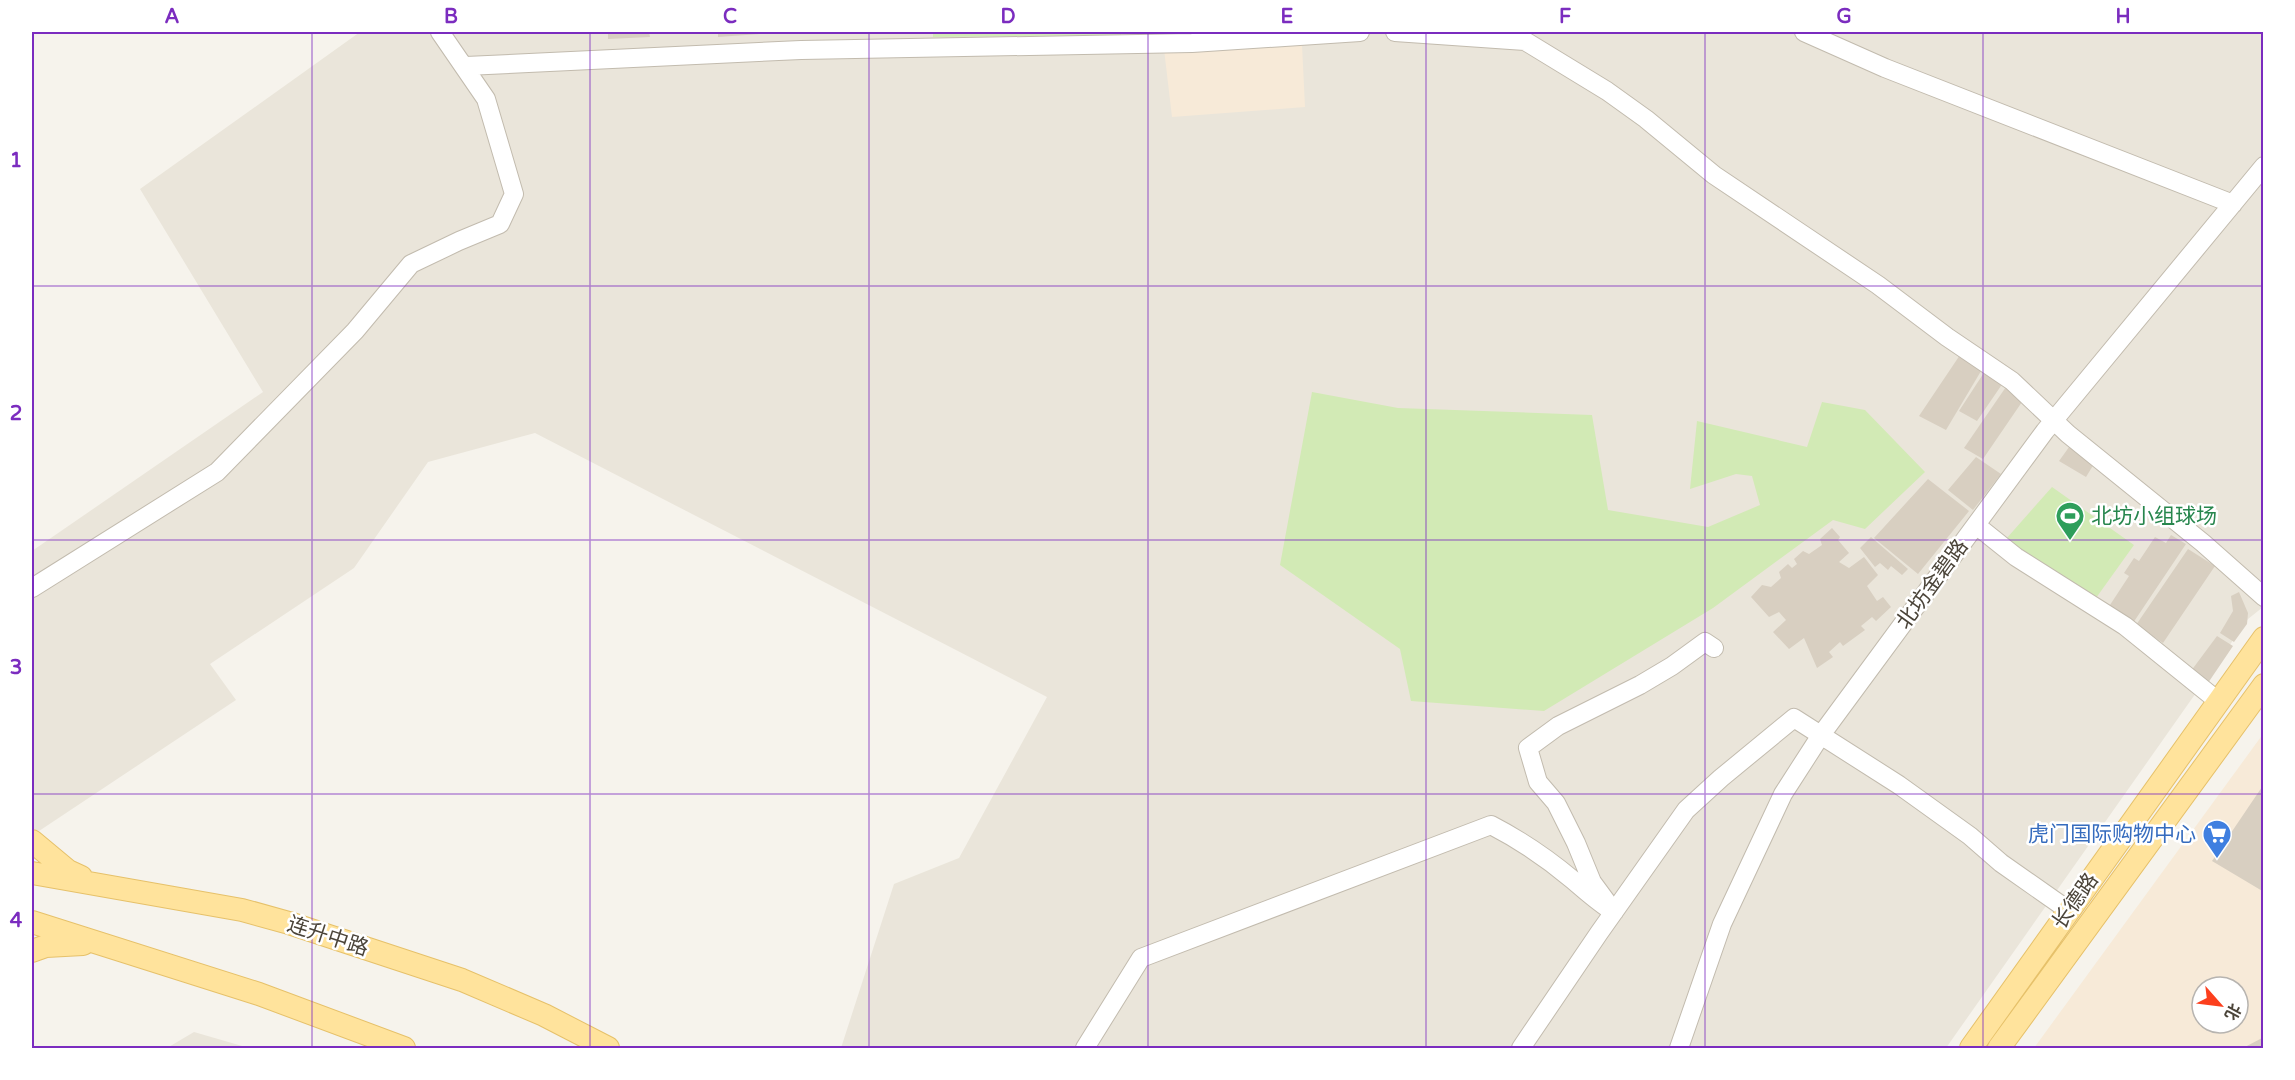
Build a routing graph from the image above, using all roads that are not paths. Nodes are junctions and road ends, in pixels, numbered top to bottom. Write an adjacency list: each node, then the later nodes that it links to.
1 (440, 32): 6 (street)
2 (1359, 32): 5 (street)
3 (1395, 32): 9 (street)
4 (1804, 32): 8 (street)
5 (1226, 36): 6 (street)
6 (466, 66): 11 (street)
7 (2264, 166): 8 (street, 北坊金碧路)
8 (2233, 204): 9 (street, 北坊金碧路)
9 (2055, 420): 10 (street, 北坊金碧路); 12 (street)
10 (1976, 525): 16 (street); 17 (street, 北坊金碧路)
11 (32, 588)
12 (2264, 597)
13 (2264, 638): 16 (main road, 长德路)
14 (1714, 648): 22 (street)
15 (2264, 685): 32 (main road, 长德路)
16 (2218, 701): 21 (main road, 长德路)
17 (1821, 735): 21 (street); 22 (street); 30 (street, 北坊金碧路)
18 (32, 841): 20 (main road)
19 (32, 873): 20 (main road, 连升中路)
20 (99, 884): 27 (main road, 连升中路)
21 (2068, 910): 31 (main road, 长德路)
22 (1614, 912): 28 (street); 29 (street)
23 (32, 922): 24 (main road)
24 (103, 944): 25 (main road); 26 (main road)
25 (32, 951)
26 (404, 1048)
27 (608, 1048)
28 (1085, 1048)
29 (1521, 1048)
30 (1678, 1048)
31 (1971, 1048)
32 (1999, 1048)

